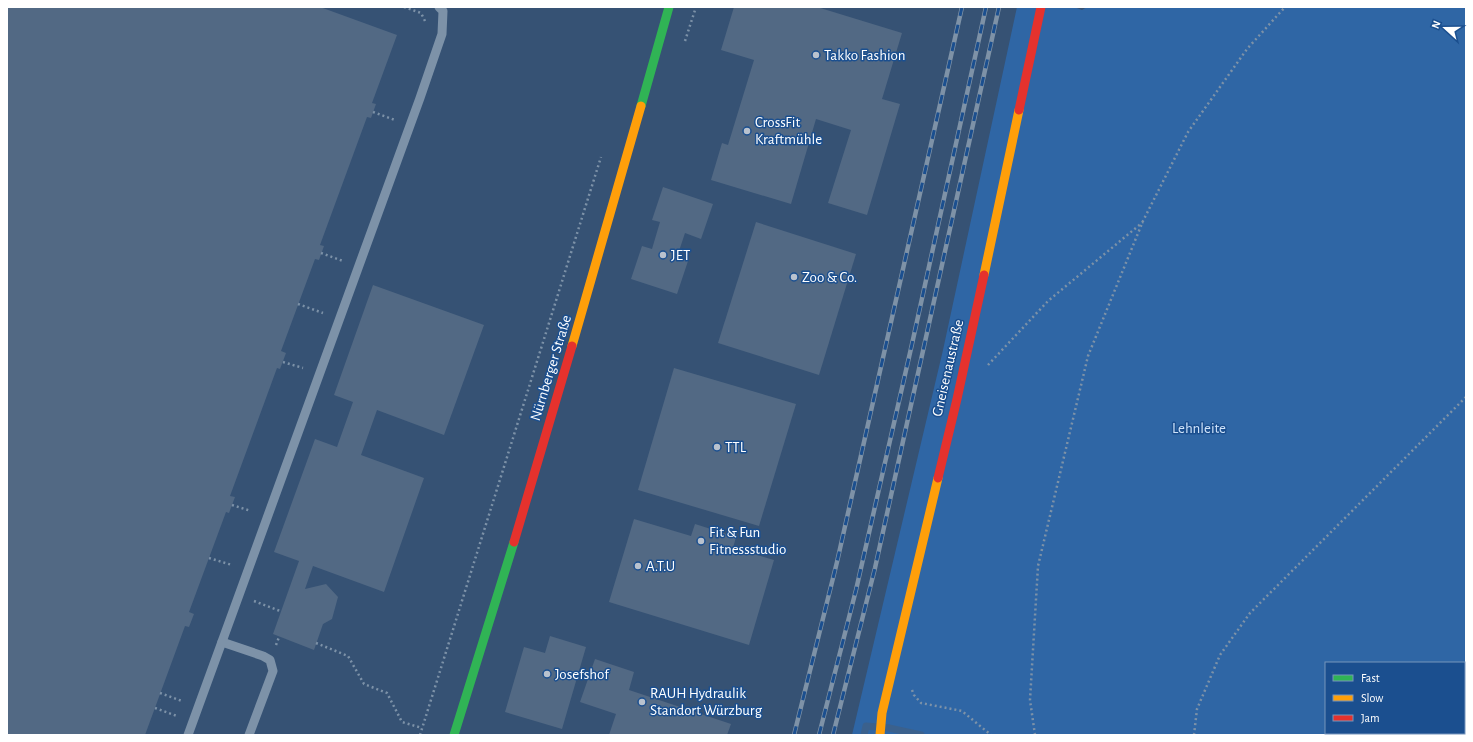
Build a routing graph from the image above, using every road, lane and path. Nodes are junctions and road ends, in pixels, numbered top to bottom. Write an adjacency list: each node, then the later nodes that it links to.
1 (439, 7): 21 (lane)
2 (669, 7): 32 (street, Nürnberger Straße)
3 (1041, 7): 33 (street, Gneisenaustraße)
4 (1285, 7): 8 (path)
5 (373, 112): 6 (path)
6 (394, 120)
7 (601, 157): 28 (path)
8 (1143, 221): 15 (path); 35 (path)
9 (321, 253): 10 (path)
10 (343, 261)
11 (298, 304): 12 (path)
12 (324, 313)
13 (283, 362): 14 (path)
14 (303, 368)
15 (983, 370)
16 (1466, 397): 36 (path)
17 (232, 505): 18 (path)
18 (251, 511)
19 (209, 558): 20 (path)
20 (232, 565)
21 (222, 642): 29 (lane); 30 (lane)
22 (316, 643): 28 (path)
23 (911, 688): 34 (path)
24 (160, 693): 25 (path)
25 (182, 701)
26 (155, 708): 27 (path)
27 (177, 716)
28 (422, 728): 31 (path)
29 (188, 735)
30 (249, 735)
31 (420, 735)
32 (454, 735)
33 (880, 735)
34 (991, 735)
35 (1035, 735)
36 (1194, 735)

